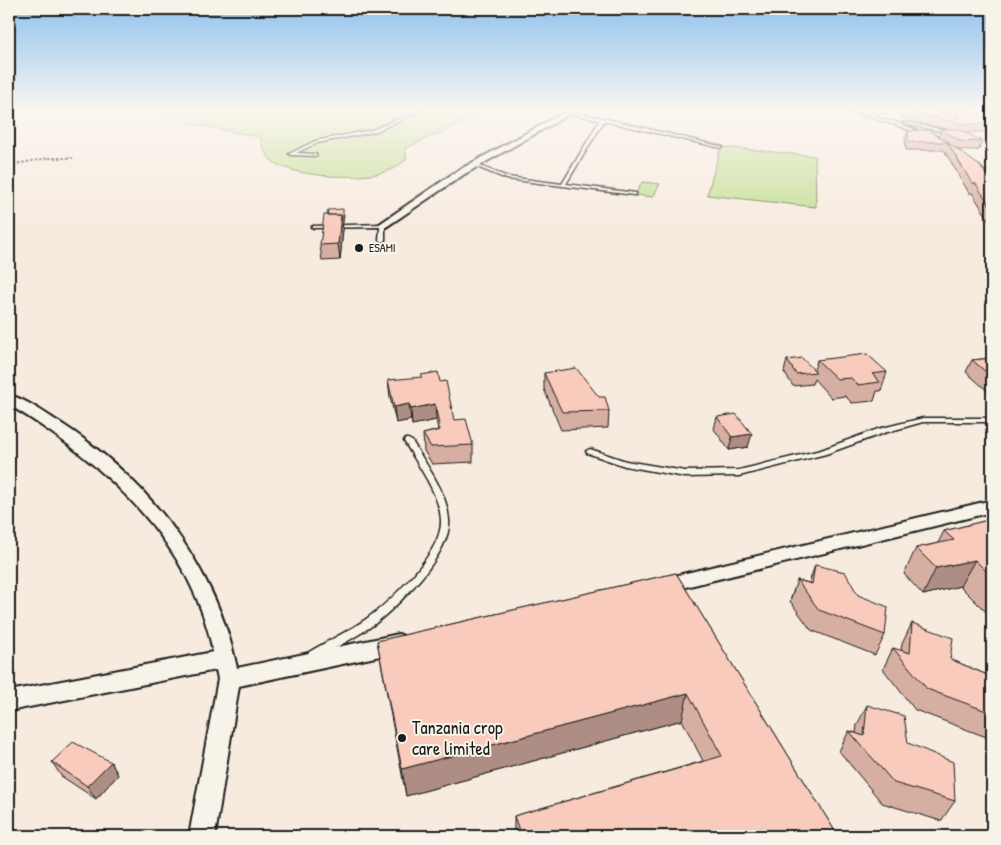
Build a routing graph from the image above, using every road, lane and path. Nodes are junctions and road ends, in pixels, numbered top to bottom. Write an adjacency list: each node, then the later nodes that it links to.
1 (298, 150): 4 (lane)
2 (500, 150): 8 (street)
3 (584, 150): 10 (lane)
4 (315, 155)
5 (73, 158): 7 (path)
6 (970, 162): 9 (lane)
7 (9, 165)
8 (474, 165): 10 (lane); 12 (street)
9 (992, 181)
10 (563, 185): 11 (lane)
11 (634, 194)
12 (383, 225): 13 (lane); 14 (lane)
13 (313, 227)
14 (382, 240)
15 (9, 399): 23 (street)
16 (992, 420): 18 (lane)
17 (408, 441): 22 (lane)
18 (590, 451)
19 (992, 506): 20 (street)
20 (639, 591)
21 (421, 639): 22 (street)
22 (298, 664): 23 (street)
23 (228, 669): 24 (street); 25 (street)
24 (9, 701)
25 (202, 836)

